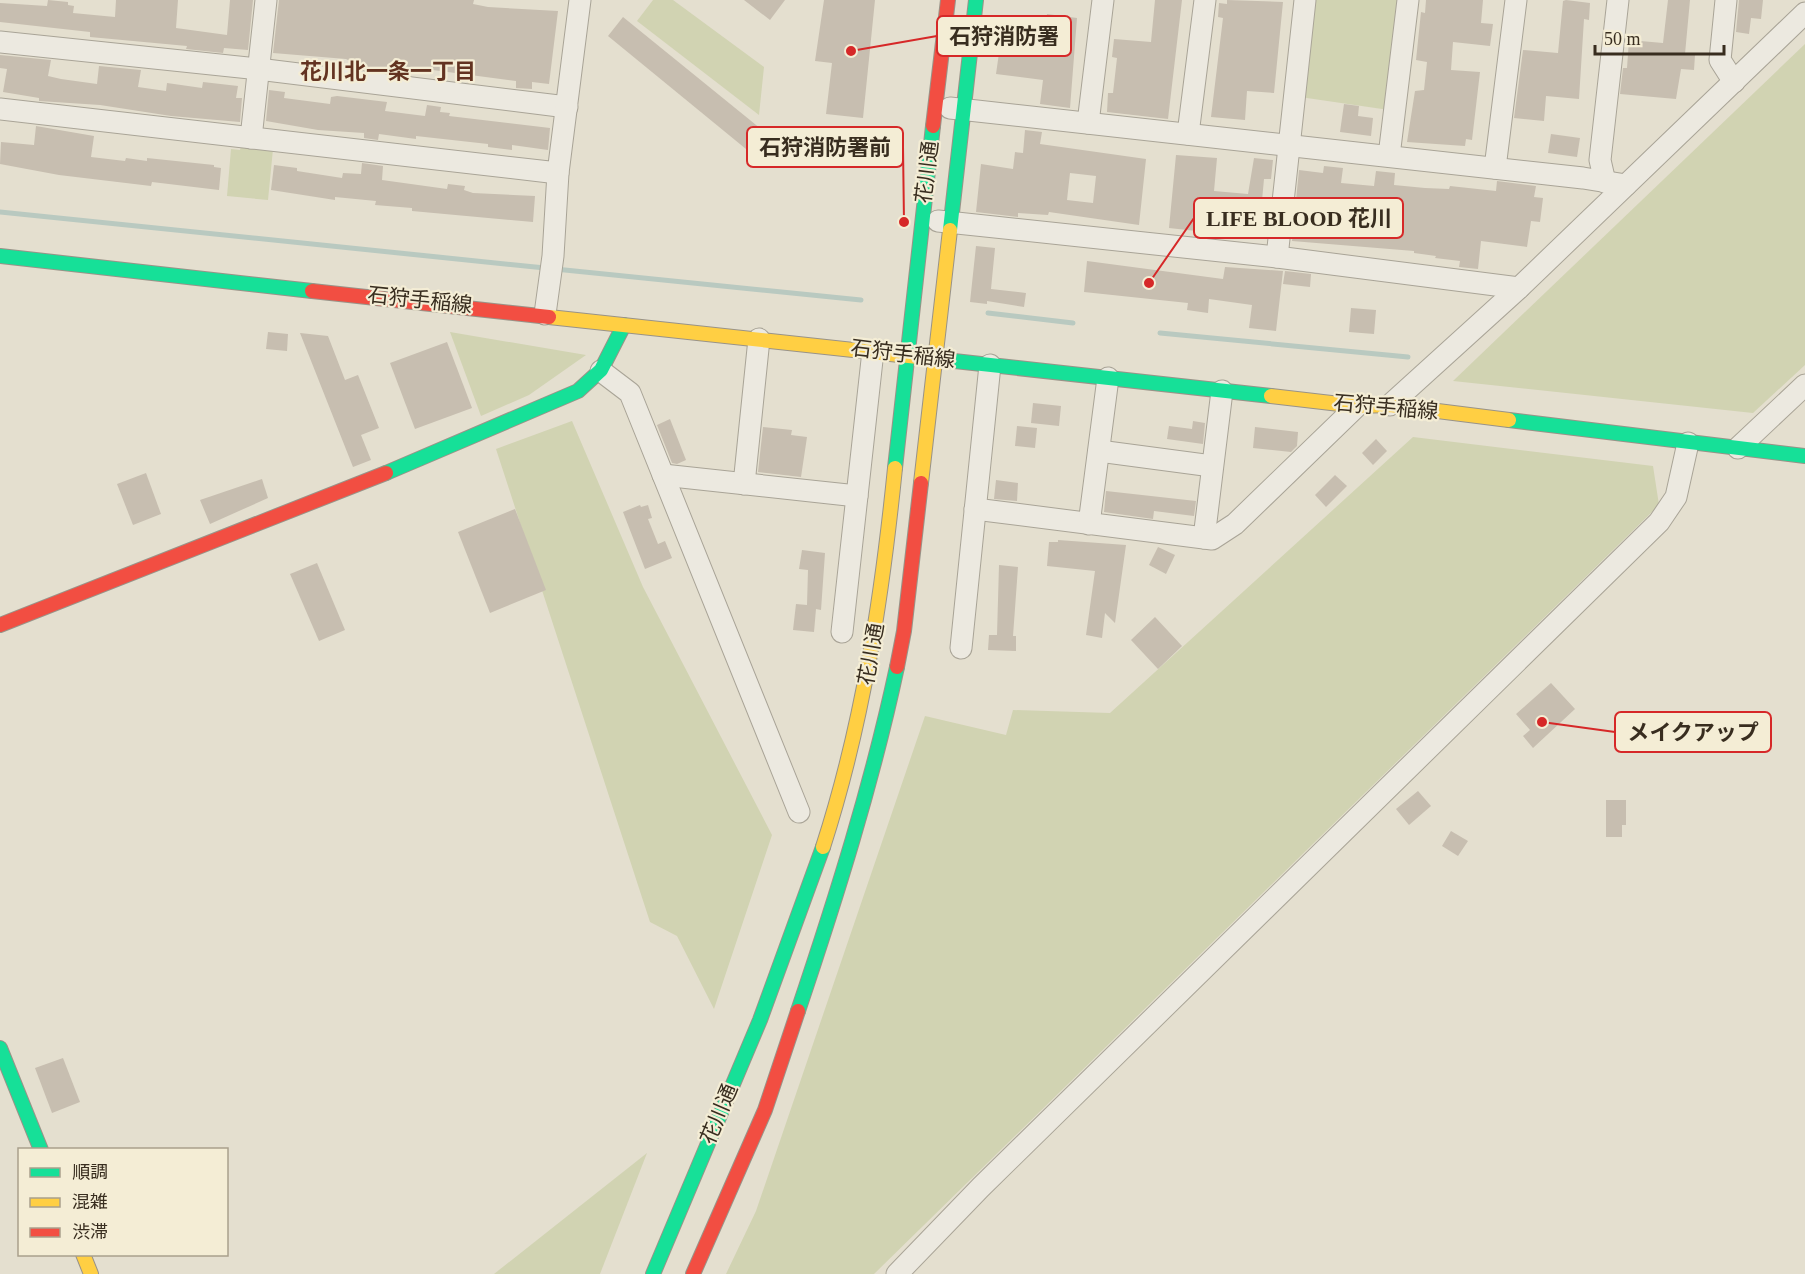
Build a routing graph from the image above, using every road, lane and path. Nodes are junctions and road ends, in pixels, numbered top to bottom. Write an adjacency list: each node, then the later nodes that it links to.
1 (266, 0): 14 (street)
2 (580, 0): 17 (street)
3 (948, 0): 16 (street, 花川通)
4 (976, 0): 19 (street, 花川通)
5 (1103, 0): 20 (street)
6 (1206, 0): 21 (street)
7 (1305, 0): 23 (street)
8 (1408, 0): 24 (street)
9 (1516, 0): 25 (street)
10 (1618, 0): 27 (street)
11 (1726, 0): 15 (street)
12 (1805, 13): 15 (street)
13 (0, 42): 14 (street)
14 (258, 69): 17 (street); 22 (street)
15 (1734, 82): 28 (street)
16 (936, 106): 19 (street); 29 (street, 花川通)
17 (567, 107): 26 (street)
18 (0, 109): 22 (street)
19 (963, 110): 20 (street); 30 (street, 花川通)
20 (1088, 123): 21 (street)
21 (1188, 134): 23 (street)
22 (251, 138): 26 (street)
23 (1288, 145): 24 (street); 32 (street)
24 (1389, 156): 25 (street)
25 (1495, 168): 27 (street)
26 (558, 173): 34 (street)
27 (1605, 182): 28 (street)
28 (1626, 185): 33 (street)
29 (921, 218): 30 (street); 38 (street, 花川通)
30 (951, 222): 32 (street); 39 (street, 花川通)
31 (0, 255): 34 (street, 石狩手稲線)
32 (1278, 257): 33 (street)
33 (1519, 288): 45 (street)
34 (545, 314): 35 (street, 石狩手稲線)
35 (624, 325): 36 (street, 石狩手稲線); 41 (street)
36 (759, 339): 37 (street, 石狩手稲線); 53 (street)
37 (873, 351): 38 (street, 石狩手稲線); 54 (street)
38 (906, 354): 39 (street, 石狩手稲線); 66 (street, 花川通)
39 (935, 358): 40 (street, 石狩手稲線); 67 (street, 花川通)
40 (990, 365): 42 (street, 石狩手稲線); 55 (street)
41 (601, 371): 52 (street); 58 (street)
42 (1108, 378): 44 (street, 石狩手稲線); 49 (street)
43 (1805, 385): 48 (street)
44 (1222, 391): 46 (street, 石狩手稲線); 51 (street)
45 (1390, 405): 46 (street, 石狩手稲線); 47 (street, 石狩手稲線)
46 (1357, 406): 57 (street)
47 (1688, 443): 48 (street, 石狩手稲線); 68 (street)
48 (1738, 448): 50 (street, 石狩手稲線)
49 (1099, 451): 51 (street); 56 (street)
50 (1805, 456)
51 (1212, 466): 57 (street)
52 (663, 475): 53 (street); 61 (street)
53 (744, 484): 54 (street)
54 (857, 496): 59 (street)
55 (975, 509): 56 (street); 60 (street)
56 (1089, 524): 57 (street)
57 (1204, 538)
58 (0, 625)
59 (842, 632)
60 (960, 648)
61 (799, 812)
62 (0, 1048): 63 (street)
63 (41, 1148)
64 (85, 1256): 65 (street)
65 (91, 1274)
66 (653, 1274)
67 (693, 1274)
68 (897, 1274)

